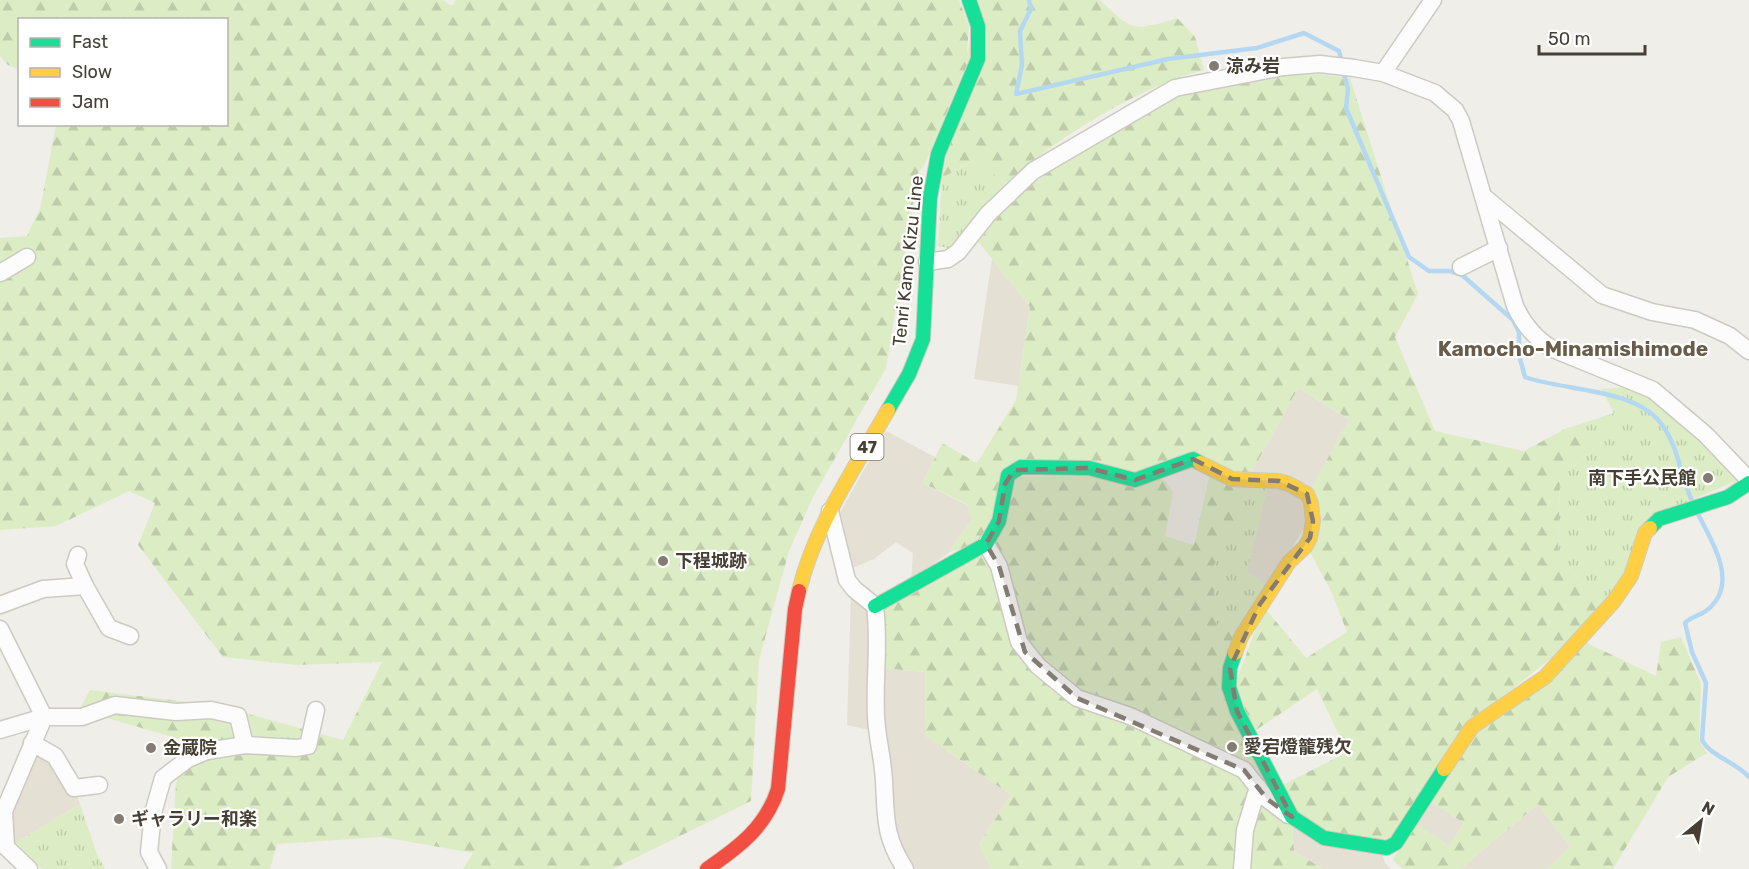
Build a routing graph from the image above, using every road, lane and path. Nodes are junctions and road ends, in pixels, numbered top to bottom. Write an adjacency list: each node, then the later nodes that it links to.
1 (969, 0): 7 (street, Tenri Kamo Kizu Line / 47)
2 (1433, 0): 3 (street)
3 (1383, 73): 4 (street); 7 (street)
4 (1482, 196): 5 (street); 10 (street)
5 (1499, 248): 8 (street); 11 (street)
6 (27, 257): 9 (street)
7 (927, 262): 12 (street, Tenri Kamo Kizu Line / 47)
8 (1461, 267)
9 (0, 273)
10 (1749, 351)
11 (1749, 481): 27 (street)
12 (830, 511): 17 (street); 30 (street, Tenri Kamo Kizu Line / 47)
13 (986, 544): 17 (street); 26 (street); 27 (street)
14 (78, 555): 15 (street)
15 (85, 586): 16 (street); 19 (street)
16 (0, 605)
17 (875, 606): 31 (street)
18 (0, 629): 21 (street)
19 (130, 636)
20 (316, 710): 24 (street)
21 (44, 717): 22 (street); 23 (street); 24 (street)
22 (0, 730)
23 (32, 743): 25 (street); 28 (street)
24 (245, 745): 29 (street)
25 (99, 785)
26 (1258, 787): 27 (street); 32 (street)
27 (1292, 817)
28 (29, 869)
29 (158, 869)
30 (707, 869)
31 (905, 869)
32 (1242, 869)

